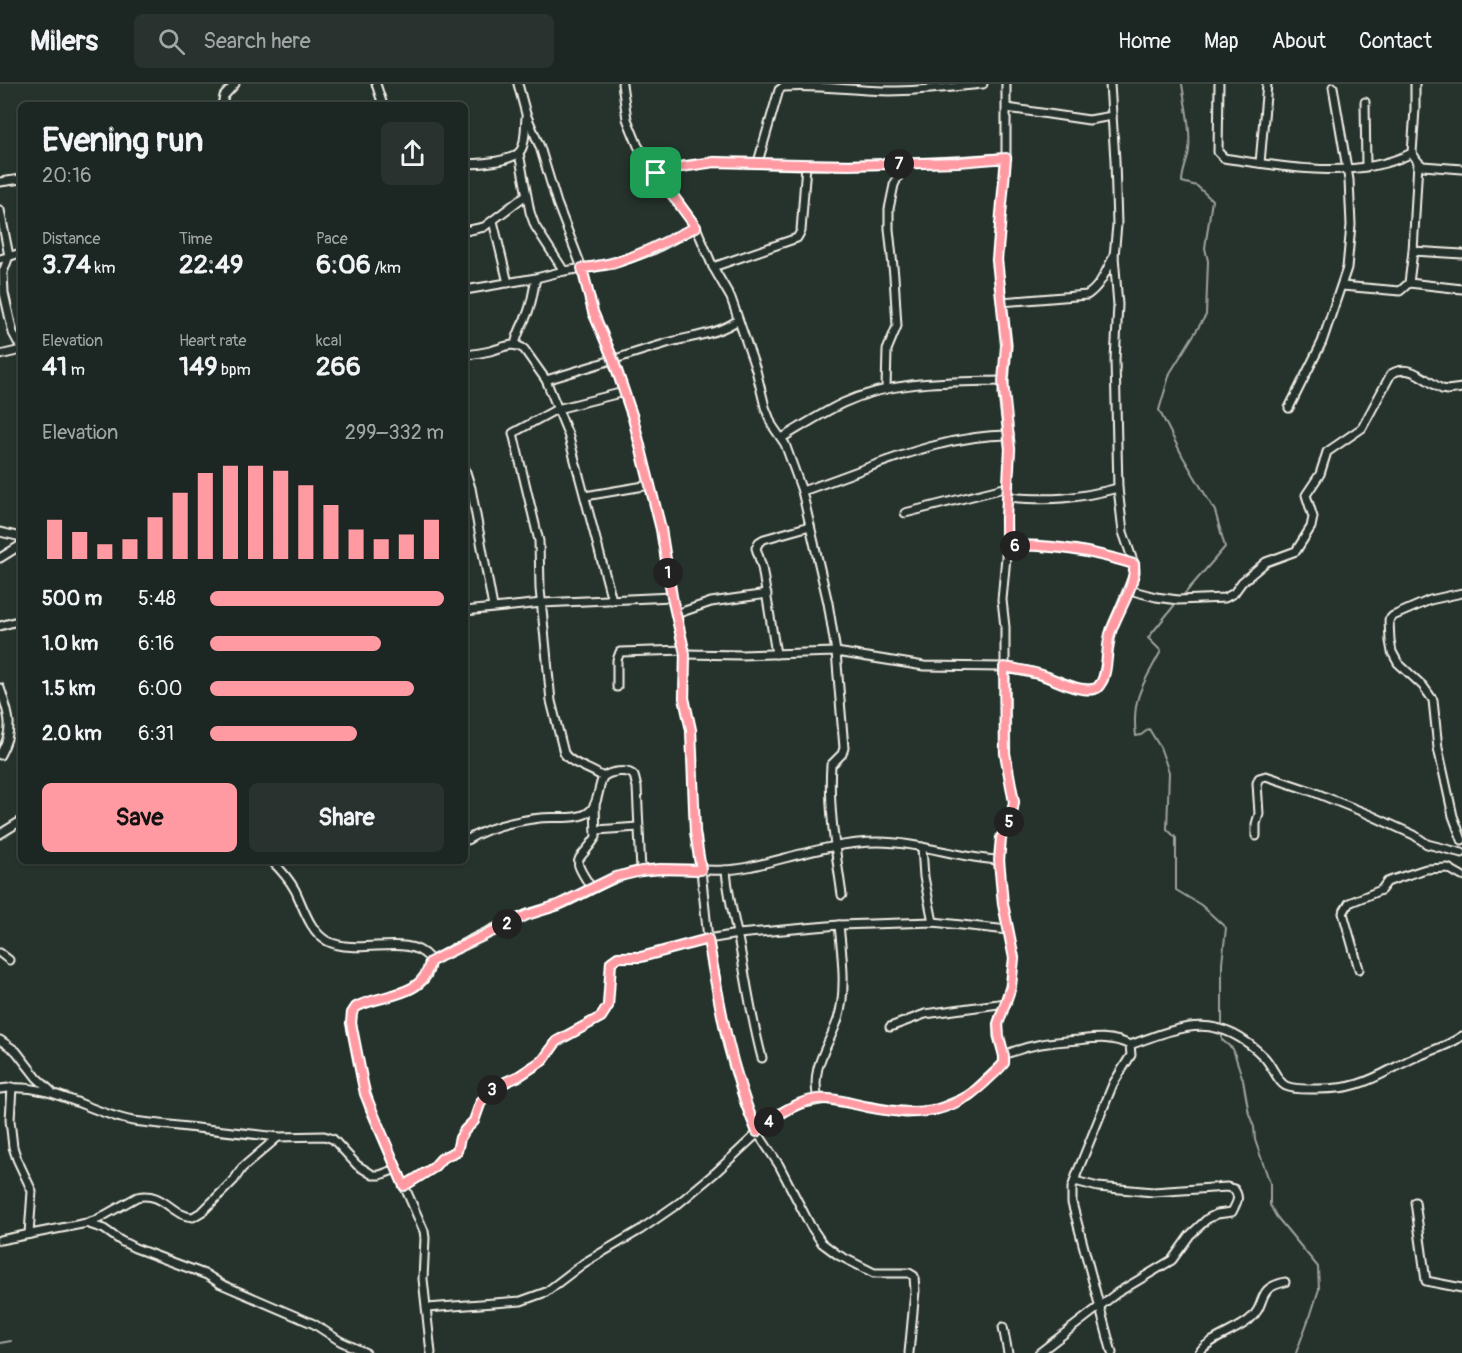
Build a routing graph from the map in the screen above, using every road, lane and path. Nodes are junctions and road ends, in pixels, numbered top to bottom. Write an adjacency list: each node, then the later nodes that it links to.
1 (235, 84): 13 (street)
2 (376, 84): 14 (street)
3 (518, 84): 17 (street)
4 (622, 84): 31 (street)
5 (984, 84): 11 (street)
6 (1006, 84): 16 (street)
7 (1110, 84): 18 (street)
8 (1219, 84): 24 (street)
9 (1267, 84): 24 (street)
10 (1415, 84): 20 (street)
11 (824, 85): 22 (street)
12 (1333, 87): 30 (street)
13 (223, 102)
14 (382, 102)
15 (1365, 102): 28 (street)
16 (1007, 108): 18 (street); 21 (street)
17 (526, 114): 19 (street); 46 (street)
18 (1112, 116): 43 (street)
19 (519, 153): 25 (street); 34 (street)
20 (1412, 153): 23 (street); 28 (street)
21 (1006, 158): 26 (street); 54 (street)
22 (758, 162): 27 (street); 31 (street)
23 (1418, 162): 29 (street); 39 (street)
24 (1260, 163): 30 (street)
25 (468, 164)
26 (904, 164): 27 (street); 65 (street)
27 (806, 165): 45 (street)
28 (1366, 166): 30 (street)
29 (1462, 169)
30 (1347, 170): 51 (street)
31 (656, 173): 37 (street)
32 (18, 179): 33 (street)
33 (0, 182)
34 (526, 195): 36 (street); 47 (street)
35 (0, 215): 42 (street)
36 (493, 221): 38 (street); 49 (street)
37 (696, 227): 45 (street); 46 (street)
38 (468, 230)
39 (1413, 251): 41 (street); 50 (street)
40 (18, 254): 42 (street)
41 (1462, 254)
42 (9, 256): 44 (street); 56 (street)
43 (1114, 256): 54 (street); 74 (street)
44 (0, 260)
45 (712, 267): 55 (street)
46 (582, 268): 47 (street); 61 (street)
47 (564, 270): 48 (street)
48 (536, 278): 49 (street); 57 (street)
49 (508, 283): 53 (street)
50 (1409, 283): 51 (street); 52 (street)
51 (1342, 286): 67 (street)
52 (1462, 289)
53 (468, 290)
54 (1002, 302): 63 (street)
55 (738, 320): 61 (street); 70 (street)
56 (18, 343)
57 (514, 345): 59 (street); 62 (street)
58 (18, 350): 60 (street)
59 (468, 354)
60 (0, 355)
61 (613, 359): 62 (street); 66 (street)
62 (546, 380): 68 (street)
63 (1003, 381): 65 (street); 69 (street)
64 (1462, 388): 86 (street)
65 (886, 389): 70 (street)
66 (624, 392): 68 (street); 72 (street)
67 (1289, 408)
68 (557, 409): 76 (street); 91 (street)
69 (1009, 435): 73 (street); 75 (street)
70 (782, 438): 75 (street)
71 (468, 478): 92 (street)
72 (650, 485): 76 (street); 89 (street)
73 (1008, 487): 77 (street); 78 (street)
74 (1118, 488): 77 (street); 85 (street)
75 (802, 491): 79 (street)
76 (585, 496): 90 (street)
77 (1007, 497): 82 (street)
78 (905, 513)
79 (810, 526): 88 (street); 98 (street)
80 (0, 532): 81 (street)
81 (18, 536)
82 (1006, 546): 85 (street); 100 (street)
83 (18, 547): 84 (street)
84 (0, 558)
85 (1134, 564): 86 (street)
86 (1128, 590): 100 (street)
87 (1462, 593): 107 (street)
88 (767, 594): 94 (street); 99 (street)
89 (672, 597): 90 (street); 94 (street)
90 (612, 600): 91 (street)
91 (542, 603): 92 (street); 104 (street)
92 (493, 607): 93 (street)
93 (468, 611)
94 (676, 614): 97 (street)
95 (18, 621): 96 (street)
96 (0, 626)
97 (685, 652): 99 (street); 101 (street); 120 (street)
98 (836, 652): 99 (street); 100 (street); 115 (street)
99 (776, 654)
100 (1004, 667): 118 (street)
101 (617, 687)
102 (0, 688): 103 (street)
103 (0, 754)
104 (603, 777): 105 (street); 109 (street)
105 (595, 804): 110 (street); 113 (street)
106 (1462, 814): 107 (street)
107 (1453, 816): 114 (street)
108 (18, 823): 111 (street)
109 (638, 826): 110 (street); 122 (street)
110 (597, 830): 124 (street)
111 (0, 834)
112 (1256, 836): 117 (street)
113 (468, 839)
114 (1462, 840)
115 (835, 847): 116 (street); 121 (street); 125 (street)
116 (922, 847): 118 (street); 126 (street)
117 (1462, 853)
118 (999, 860): 128 (street)
119 (275, 864): 133 (street)
120 (701, 870): 121 (street); 122 (street); 130 (street)
121 (726, 870): 129 (street)
122 (641, 871): 124 (street)
123 (1462, 876): 134 (street)
124 (591, 888): 133 (street)
125 (842, 895)
126 (933, 922): 127 (street); 128 (street)
127 (839, 926): 129 (street); 145 (street)
128 (1008, 930): 135 (street)
129 (738, 934): 130 (street); 141 (street)
130 (708, 939): 146 (street); 150 (street)
131 (0, 953): 132 (street)
132 (9, 960)
133 (430, 962): 148 (street)
134 (1359, 969)
135 (1006, 1003): 136 (street); 140 (street)
136 (890, 1027)
137 (1462, 1036): 139 (street)
138 (0, 1040): 144 (street)
139 (1130, 1045): 140 (street); 149 (street)
140 (1004, 1056): 145 (street)
141 (762, 1058)
142 (12, 1087): 143 (street); 144 (street); 153 (street)
143 (0, 1089)
144 (51, 1091): 147 (street)
145 (818, 1099): 146 (street)
146 (757, 1132): 158 (street); 162 (street)
147 (278, 1137): 148 (street); 152 (street)
148 (396, 1169): 150 (street)
149 (1075, 1181): 157 (street); 157 (street)
150 (404, 1186): 158 (street)
151 (1415, 1202): 156 (street)
152 (87, 1223): 153 (street); 160 (street)
153 (29, 1234): 154 (street)
154 (0, 1240)
155 (1285, 1282): 166 (street)
156 (1462, 1288)
157 (1100, 1306): 164 (street); 165 (street)
158 (427, 1308): 161 (street)
159 (1003, 1327): 163 (street)
160 (366, 1353)
161 (431, 1353)
162 (909, 1353)
163 (1008, 1353)
164 (1039, 1353)
165 (1112, 1353)
166 (1199, 1353)

